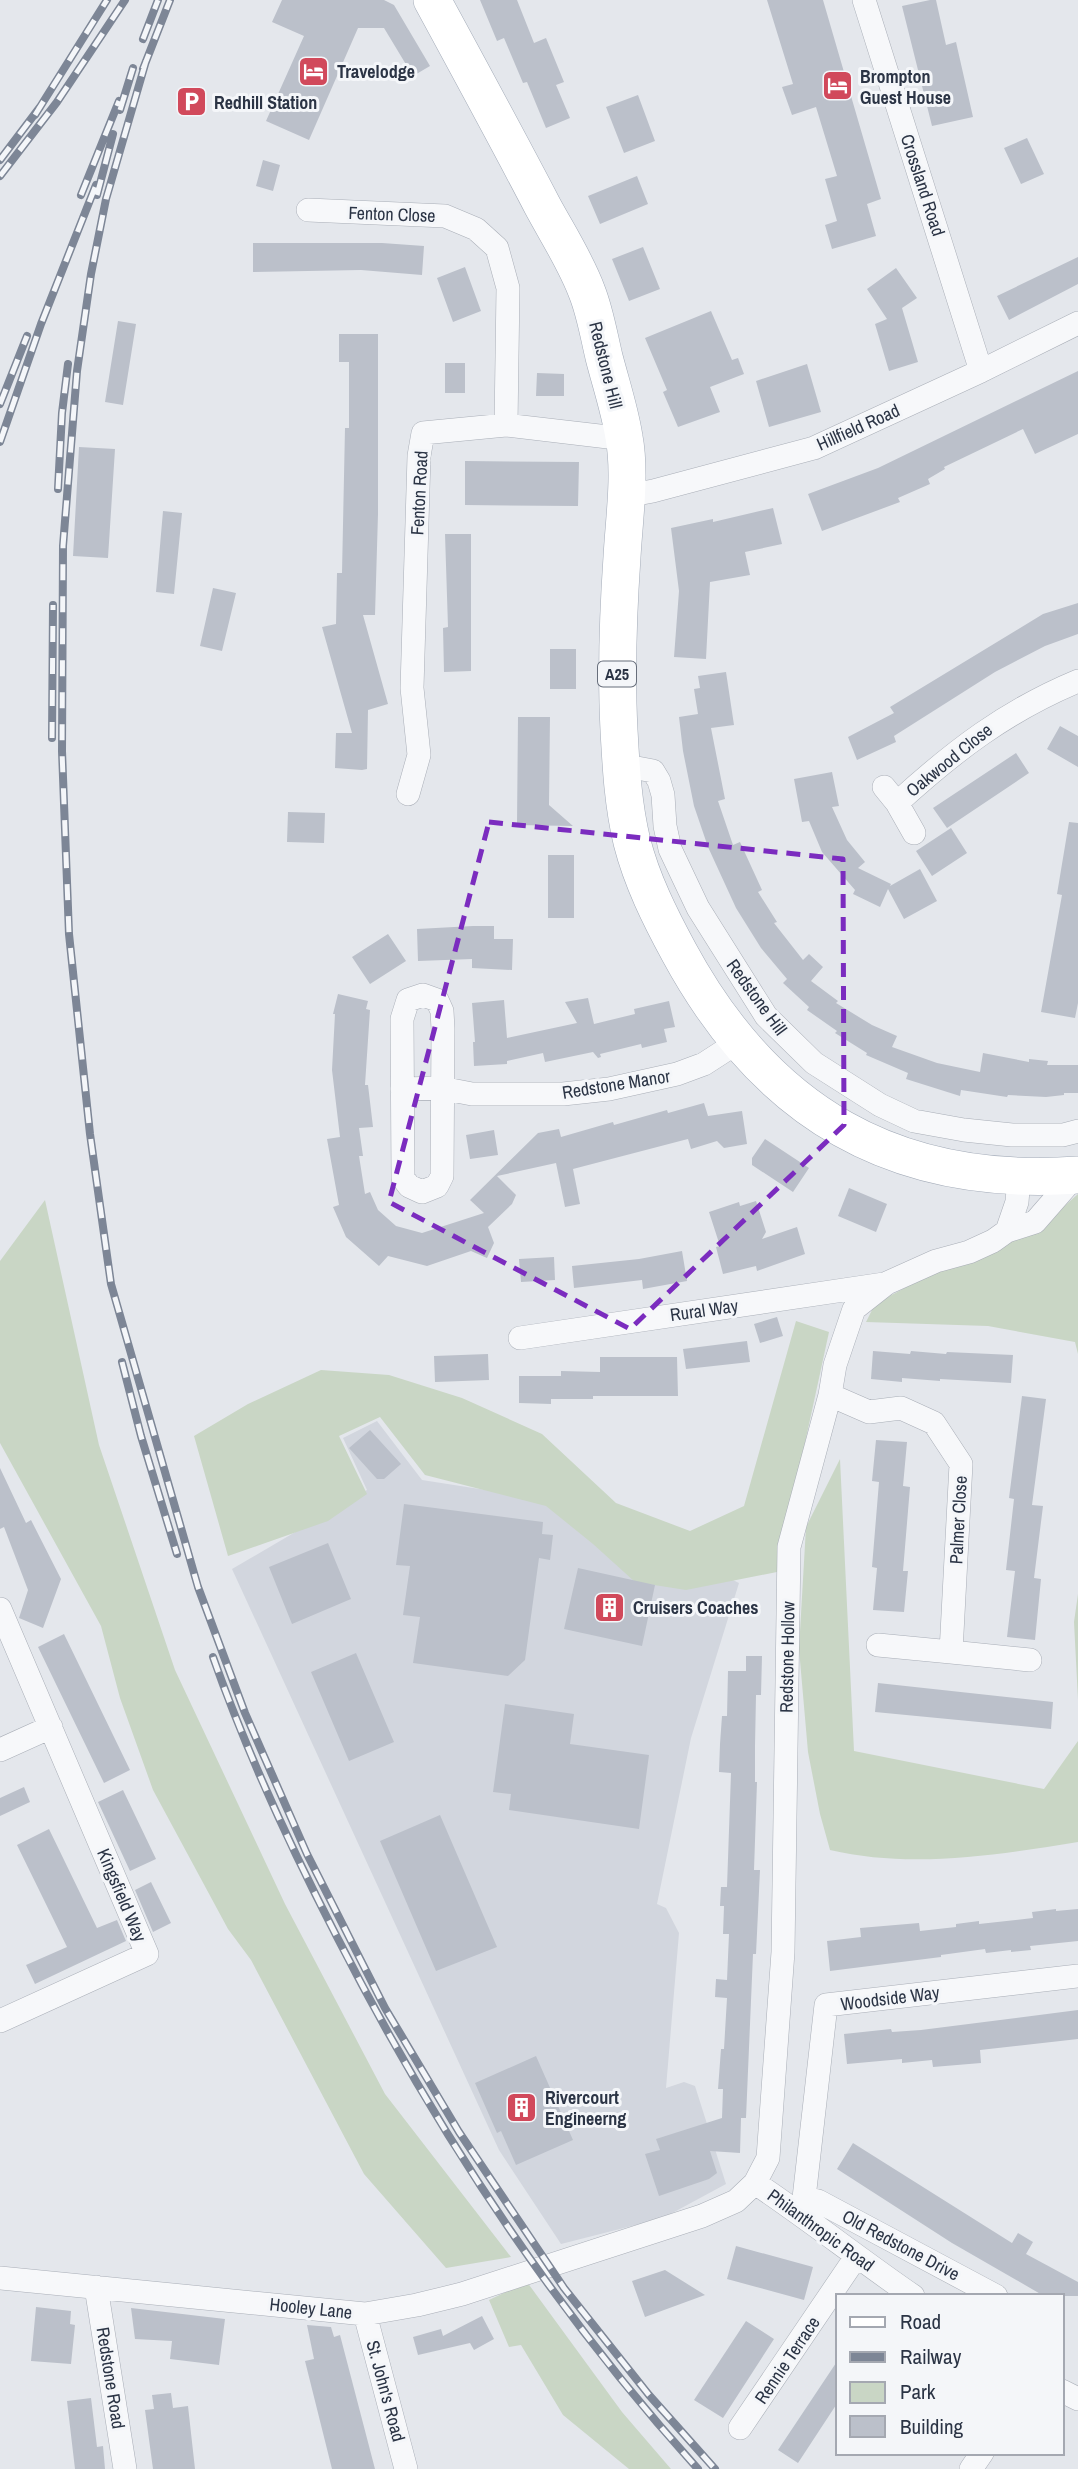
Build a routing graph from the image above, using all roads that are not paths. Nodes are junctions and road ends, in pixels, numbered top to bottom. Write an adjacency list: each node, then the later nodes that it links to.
1 (432, 0): 7 (main road, Redstone Hill / A25)
2 (864, 0): 5 (street, Crossland Road)
3 (308, 210): 6 (street, Fenton Close)
4 (1078, 323): 5 (street, Hillfield Road)
5 (981, 371): 8 (street, Hillfield Road)
6 (506, 425): 7 (street, Fenton Road); 11 (street, Fenton Road)
7 (625, 439): 8 (main road, Redstone Hill / A25)
8 (626, 496): 10 (main road, Redstone Hill / A25)
9 (1078, 681): 12 (street, Oakwood Close)
10 (622, 768): 13 (main road, Redstone Hill / A25); 16 (street, Redstone Hill)
11 (408, 794)
12 (914, 833)
13 (738, 1042): 14 (street, Redstone Manor); 18 (main road, Redstone Hill / A25)
14 (441, 1088): 15 (street, Redstone Manor); 15 (street); 15 (street)
15 (402, 1089)
16 (1078, 1132)
17 (1077, 1175): 18 (main road, A25); 19 (street, Redstone Hollow)
18 (1019, 1177): 19 (street)
19 (1006, 1231): 20 (street, Redstone Hollow)
20 (887, 1283): 21 (street, Rural Way); 22 (street, Redstone Hollow)
21 (520, 1338)
22 (830, 1395): 25 (street, Palmer Close); 31 (street, Redstone Hollow)
23 (0, 1609): 27 (street)
24 (878, 1645): 25 (street)
25 (951, 1652): 26 (street)
26 (1030, 1660)
27 (51, 1727): 28 (street); 30 (street, Kingsfield Way)
28 (0, 1750)
29 (1078, 1976): 32 (street, Woodside Way)
30 (0, 2021)
31 (755, 2183): 32 (street, Philanthropic Road); 33 (street, Philanthropic Road)
32 (801, 2204): 34 (street, Philanthropic Road); 38 (street, Old Redstone Drive)
33 (613, 2246): 39 (street, Hooley Lane)
34 (856, 2258): 37 (street, Philanthropic Road); 40 (street, Rennie Terrace)
35 (0, 2278): 36 (street, Hooley Lane)
36 (96, 2287): 39 (street, Hooley Lane); 41 (street, Redstone Road)
37 (910, 2294)
38 (992, 2294)
39 (365, 2314): 42 (street, St. John's Road)
40 (740, 2428)
41 (125, 2469)
42 (406, 2469)

